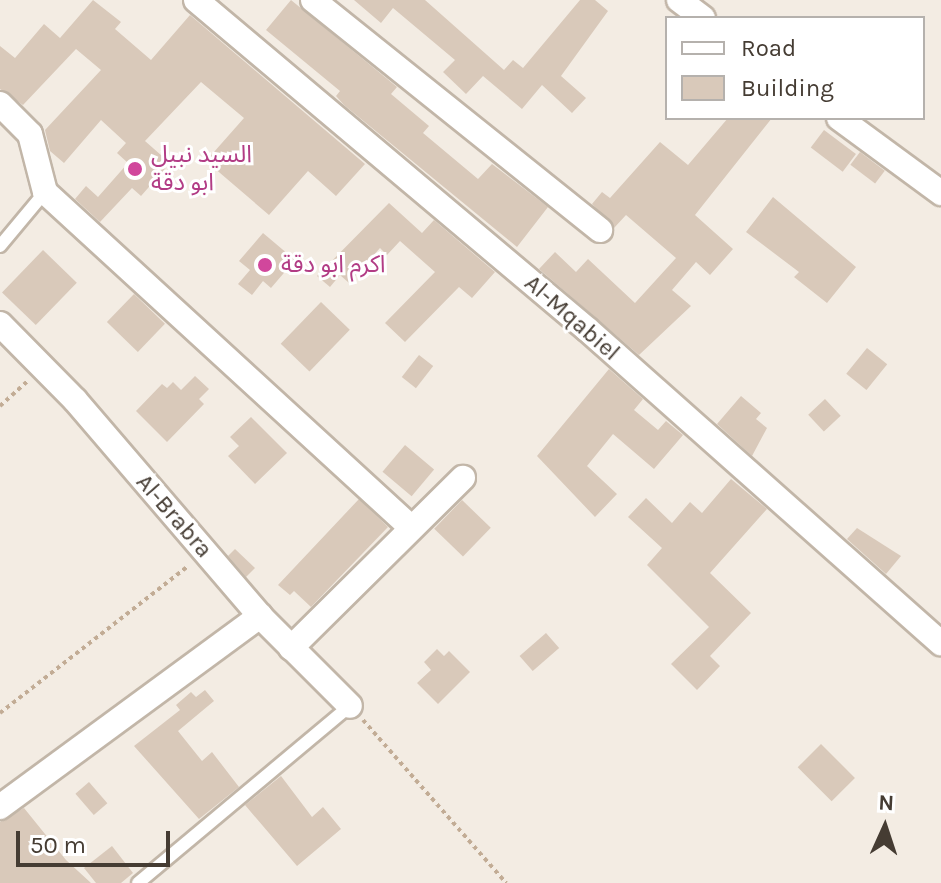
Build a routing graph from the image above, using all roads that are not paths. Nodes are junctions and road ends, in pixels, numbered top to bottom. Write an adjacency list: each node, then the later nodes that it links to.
1 (196, 0): 15 (street, Al-Mqabiel)
2 (313, 0): 9 (street)
3 (679, 0): 4 (street)
4 (700, 16)
5 (0, 104): 7 (street)
6 (842, 120): 8 (street)
7 (45, 192): 10 (lane); 13 (street)
8 (941, 193)
9 (600, 230)
10 (0, 246)
11 (0, 324): 14 (street, Al-Brabra)
12 (463, 478): 13 (street)
13 (411, 527): 16 (street)
14 (260, 616): 16 (street, Al-Brabra); 18 (street)
15 (941, 643)
16 (291, 648): 17 (street, Al-Brabra)
17 (350, 706): 19 (lane)
18 (0, 807)
19 (138, 883)

